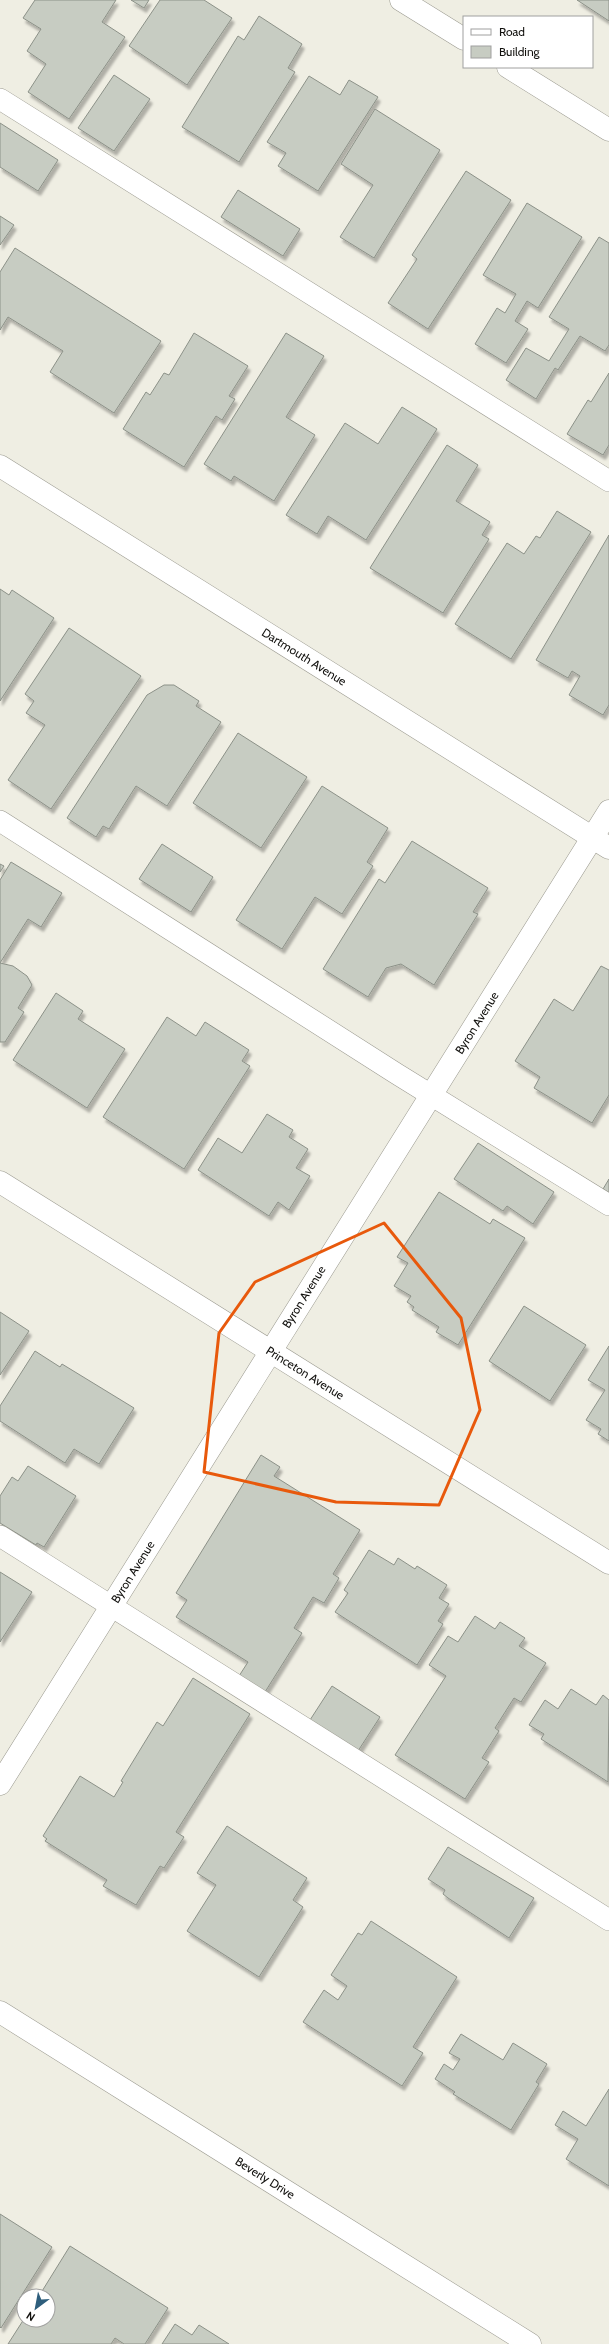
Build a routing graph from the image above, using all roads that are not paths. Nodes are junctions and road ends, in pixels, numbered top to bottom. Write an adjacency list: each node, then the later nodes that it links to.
1 (401, 0): 2 (street)
2 (463, 38)
3 (510, 68): 5 (street)
4 (0, 99): 7 (lane)
5 (609, 130)
6 (0, 466): 10 (street, Dartmouth Avenue)
7 (609, 482)
8 (609, 811): 10 (street, Byron Avenue)
9 (0, 821): 11 (lane)
10 (601, 843): 11 (street, Byron Avenue)
11 (432, 1095): 13 (lane); 14 (street, Byron Avenue)
12 (0, 1182): 14 (street, Princeton Avenue)
13 (609, 1205)
14 (271, 1351): 16 (street, Princeton Avenue); 17 (street, Byron Avenue)
15 (0, 1536): 17 (lane)
16 (609, 1563)
17 (111, 1606): 18 (street, Byron Avenue); 19 (lane)
18 (0, 1784)
19 (609, 1920)
20 (0, 2012): 21 (street, Beverly Drive)
21 (530, 2344)

